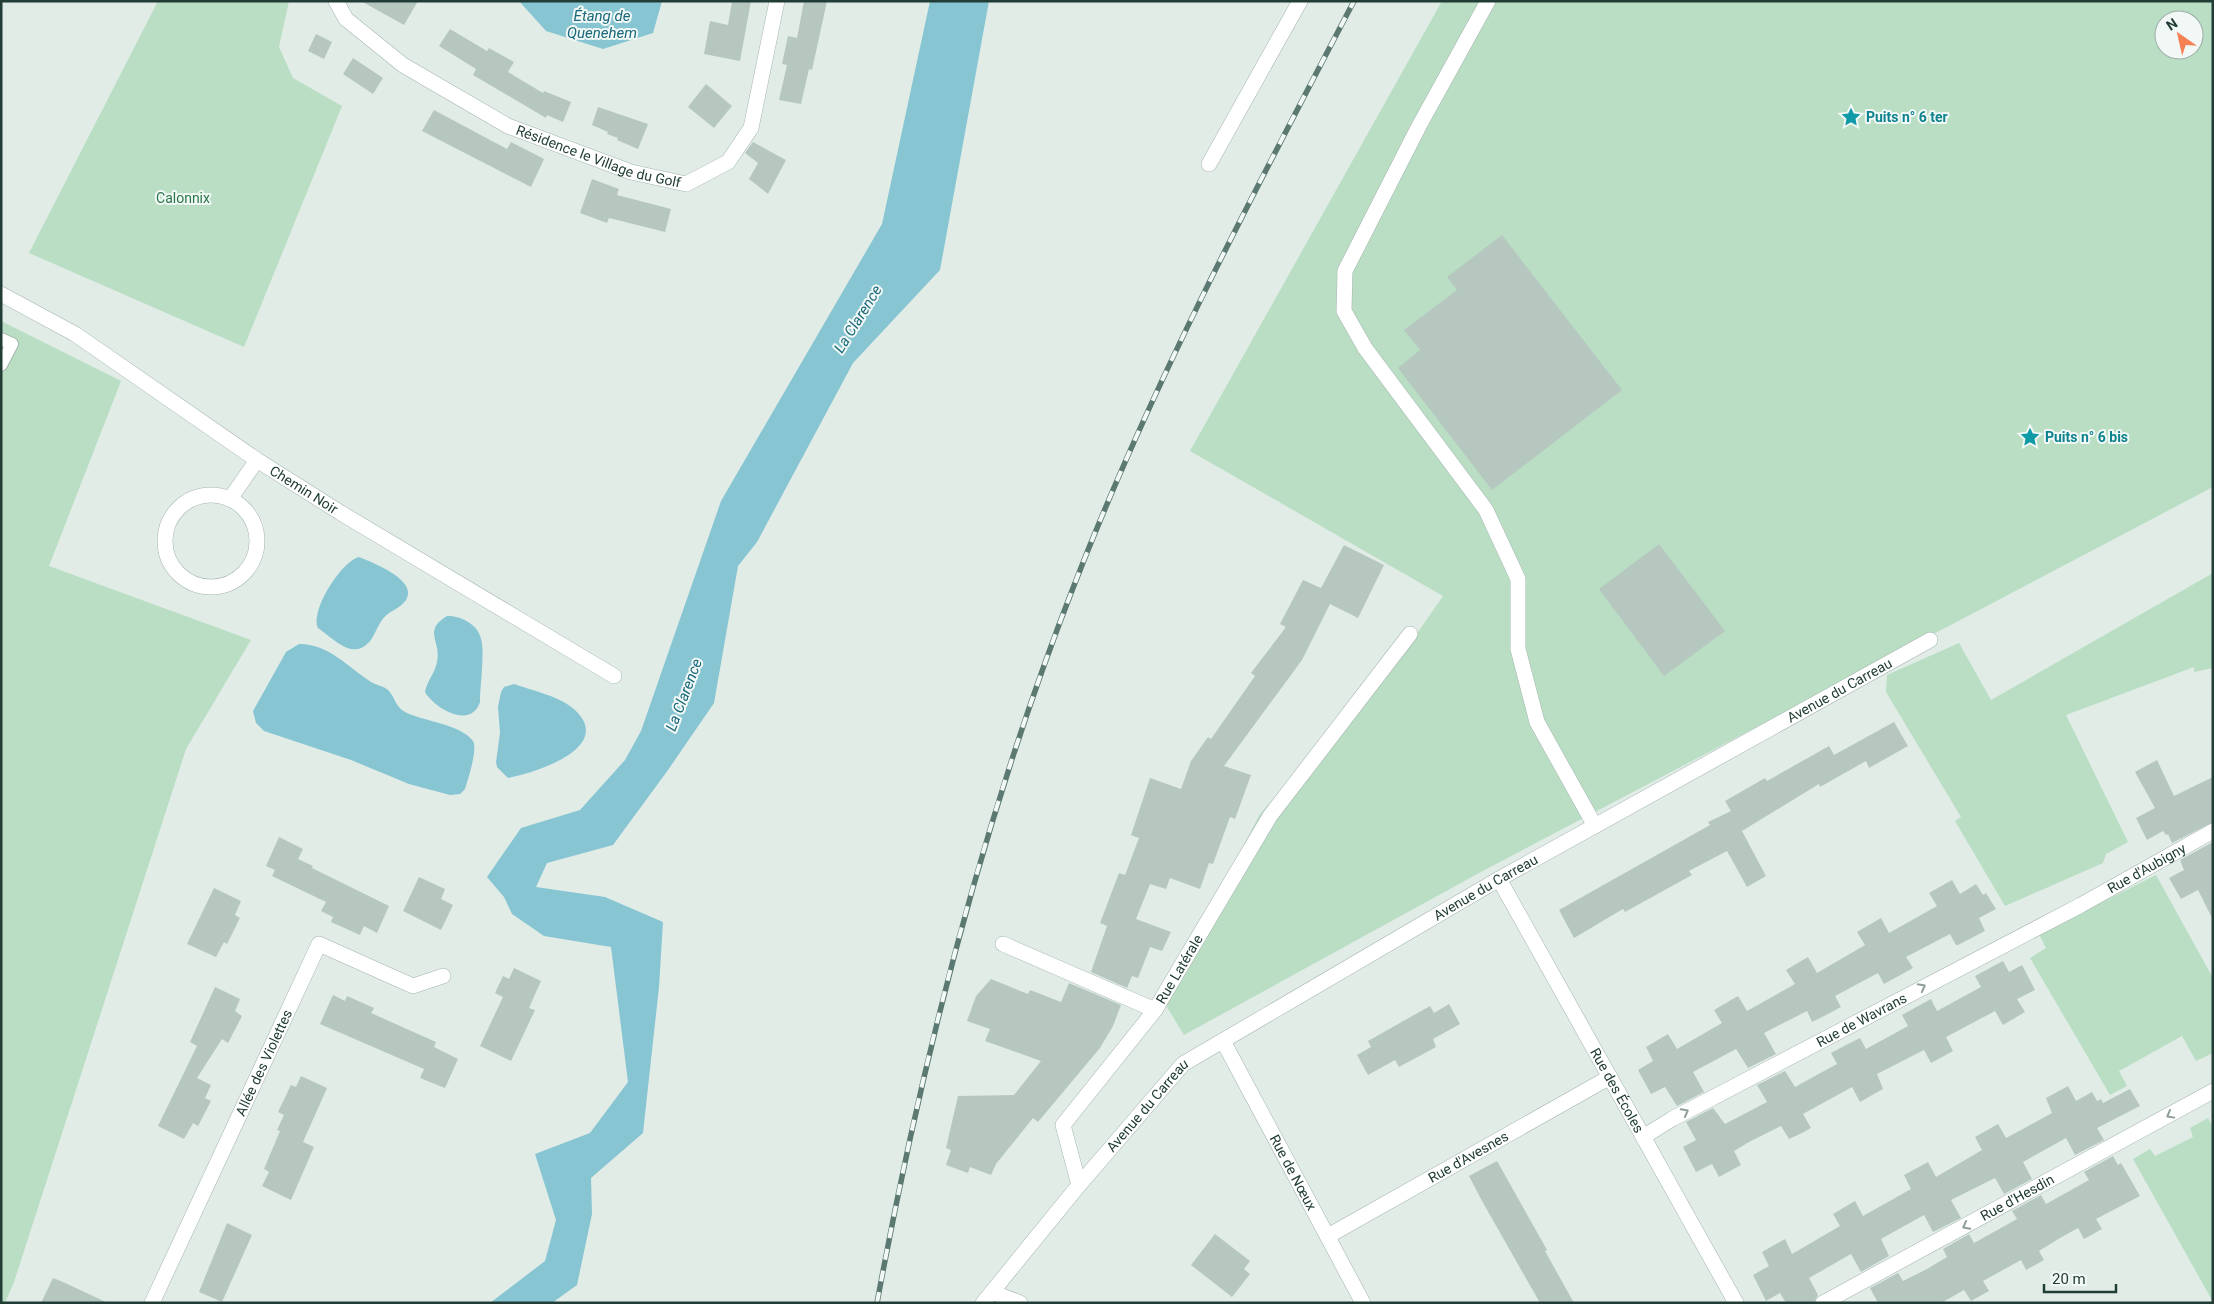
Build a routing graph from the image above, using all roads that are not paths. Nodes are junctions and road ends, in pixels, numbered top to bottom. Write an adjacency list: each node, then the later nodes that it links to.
1 (336, 1): 2 (street, Résidence le Village du Golf)
2 (777, 1)
3 (1300, 1): 5 (street)
4 (1488, 1): 14 (street)
5 (1209, 164)
6 (1, 294): 9 (street, Chemin Noir)
7 (1, 339): 8 (lane)
8 (1, 364)
9 (257, 460): 10 (street); 13 (street, Chemin Noir)
10 (230, 499): 10 (street)
11 (1410, 634): 20 (street, Rue Latérale)
12 (1930, 640): 14 (street, Avenue du Carreau)
13 (614, 676)
14 (1595, 826): 16 (street, Avenue du Carreau)
15 (2213, 831): 17 (street, Rue d'Aubigny)
16 (1499, 879): 21 (street, Avenue du Carreau); 22 (street, Rue des Écoles)
17 (2081, 905): 24 (street, Rue de Wavrans, one-way to 17)
18 (1003, 944): 20 (street)
19 (443, 976): 28 (street, Allée des Violettes)
20 (1155, 1010): 25 (street, Rue Latérale)
21 (1223, 1041): 25 (street, Avenue du Carreau); 26 (street, Rue de Nœux)
22 (1610, 1077): 24 (street, Rue des Écoles); 26 (street, Rue d'Avesnes)
23 (2213, 1091): 32 (street, Rue d'Hesdin, one-way to 32)
24 (1643, 1137): 31 (street, Rue des Écoles)
25 (1079, 1184): 27 (street)
26 (1328, 1236): 30 (street, Rue de Nœux)
27 (988, 1297): 29 (street)
28 (152, 1303)
29 (1020, 1303)
30 (1363, 1303)
31 (1736, 1303)
32 (1823, 1303)

